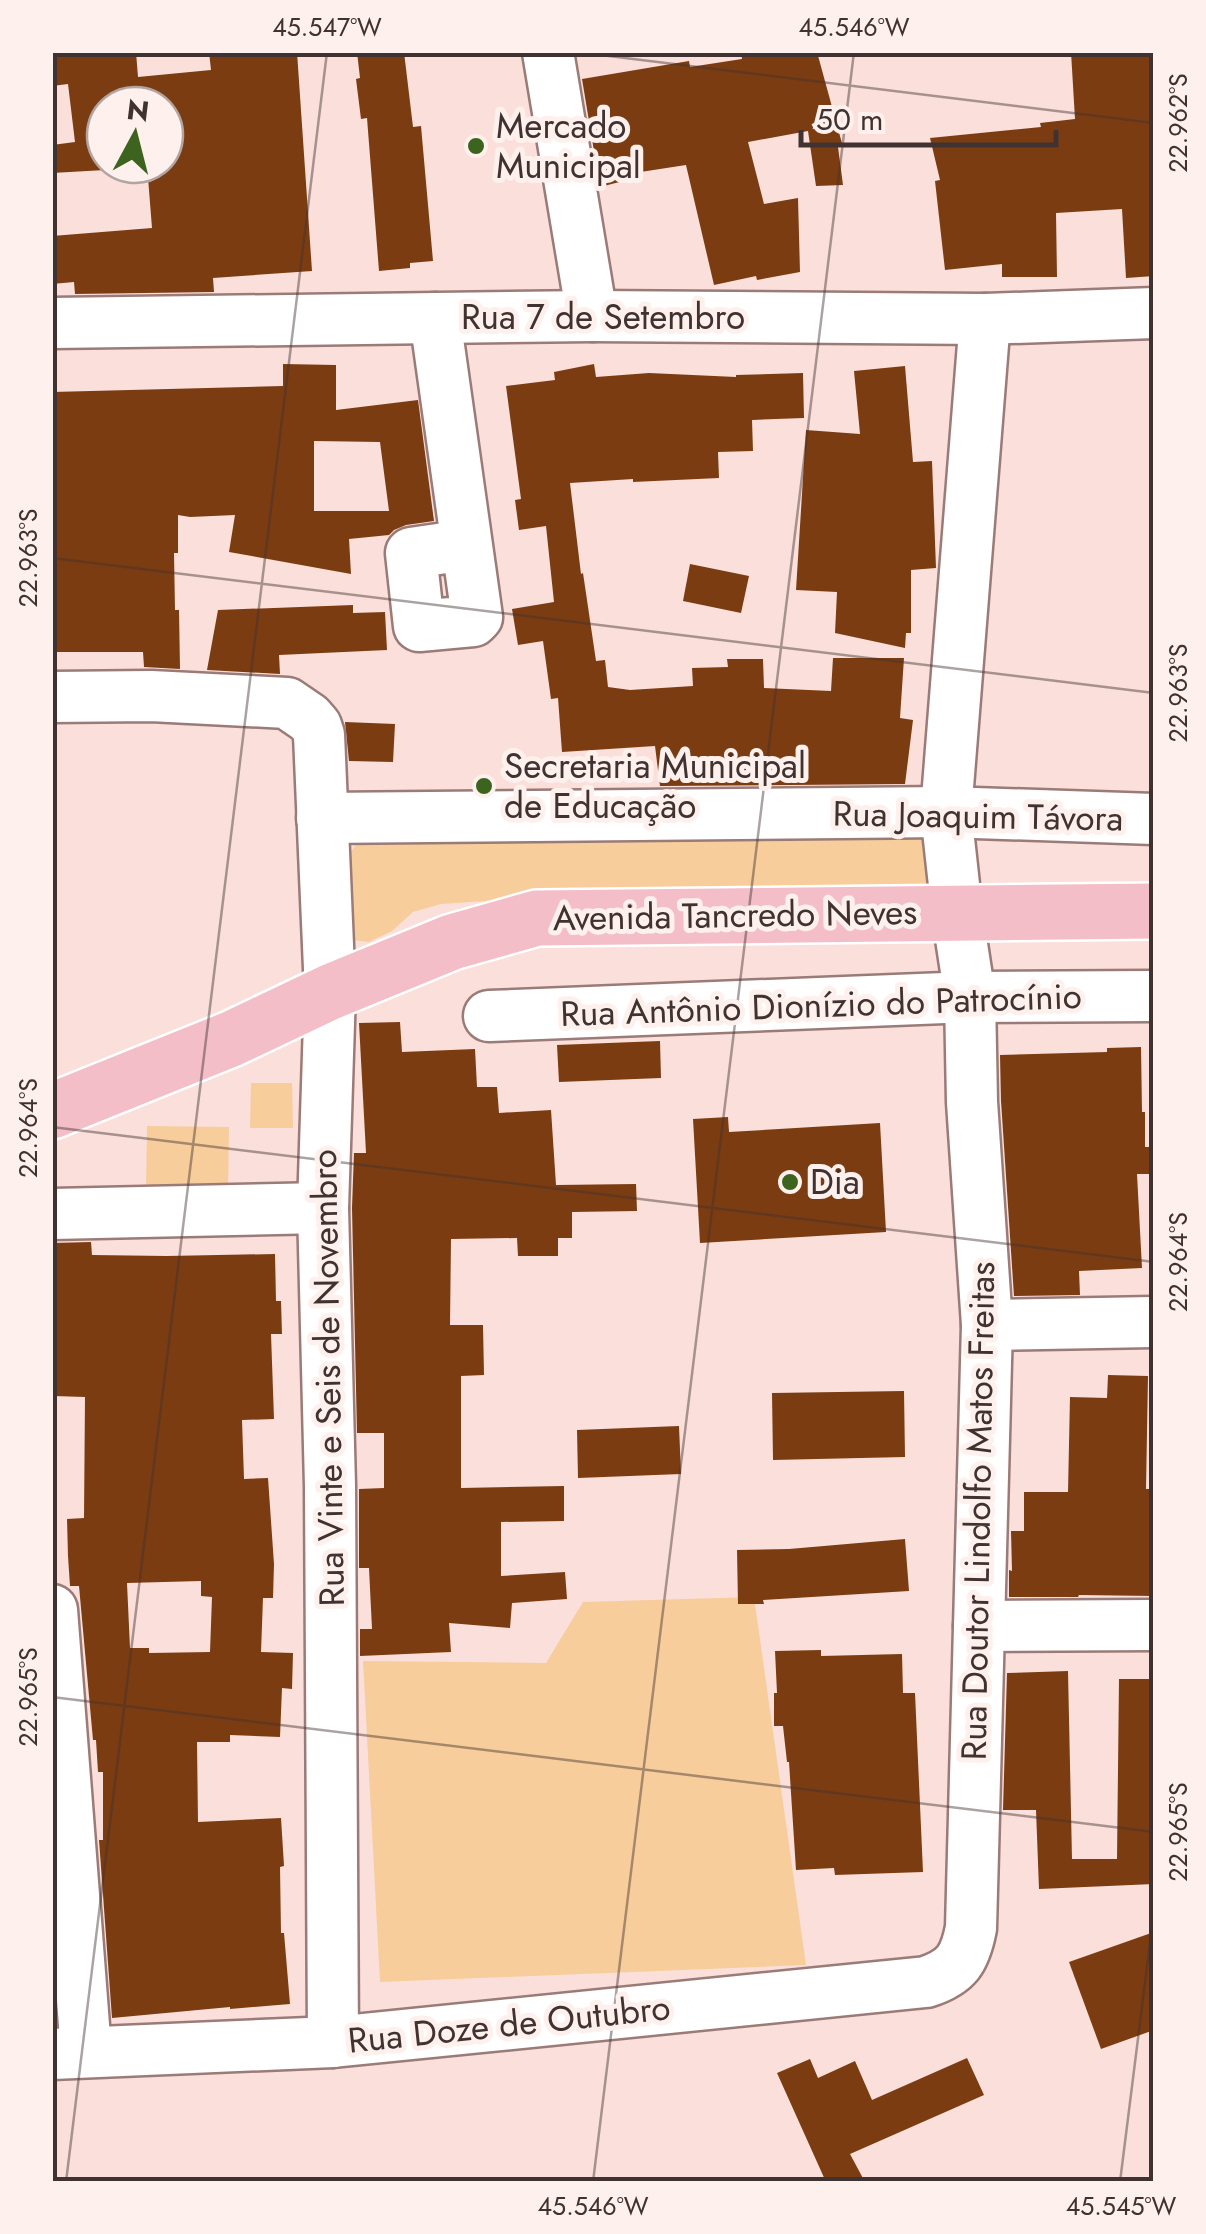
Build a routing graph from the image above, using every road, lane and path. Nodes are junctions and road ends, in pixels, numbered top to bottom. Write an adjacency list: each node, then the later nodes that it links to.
1 (548, 52): 3 (street)
2 (1154, 313): 5 (street, Rua 7 de Setembro)
3 (592, 316): 4 (street, Rua 7 de Setembro); 5 (street, Rua 7 de Setembro)
4 (435, 318): 6 (street, Rua 7 de Setembro); 7 (street)
5 (985, 319): 9 (street, Rua Doutor Lindolfo Matos Freitas)
6 (52, 323)
7 (466, 545)
8 (52, 697): 10 (street, Rua Vinte e Seis de Novembro)
9 (946, 812): 10 (street, Rua Joaquim Távora); 11 (street, Rua Joaquim Távora); 13 (street, Rua Doutor Lindolfo Matos Freitas)
10 (322, 818): 14 (street, Rua Vinte e Seis de Novembro)
11 (1154, 819)
12 (1154, 910): 13 (main road, Avenida Tancredo Neves)
13 (957, 912): 14 (main road, Avenida Tancredo Neves); 16 (street, Rua Doutor Lindolfo Matos Freitas)
14 (330, 992): 18 (main road, Avenida Tancredo Neves); 19 (street, Rua Vinte e Seis de Novembro)
15 (1154, 996): 16 (street, Rua Antônio Dionízio do Patrocínio)
16 (970, 997): 17 (street, Rua Antônio Dionízio do Patrocínio); 22 (street, Rua Doutor Lindolfo Matos Freitas)
17 (489, 1016)
18 (52, 1111)
19 (323, 1208): 20 (street); 27 (street, Rua Vinte e Seis de Novembro)
20 (52, 1214)
21 (1154, 1322): 22 (street)
22 (987, 1324): 25 (street, Rua Doutor Lindolfo Matos Freitas)
23 (52, 1610): 28 (street)
24 (1154, 1625): 25 (street)
25 (979, 1626): 26 (street, Rua Doutor Lindolfo Matos Freitas)
26 (958, 1964): 27 (street, Rua Doze de Outubro)
27 (333, 2042): 28 (street, Rua Doze de Outubro)
28 (70, 2052)

